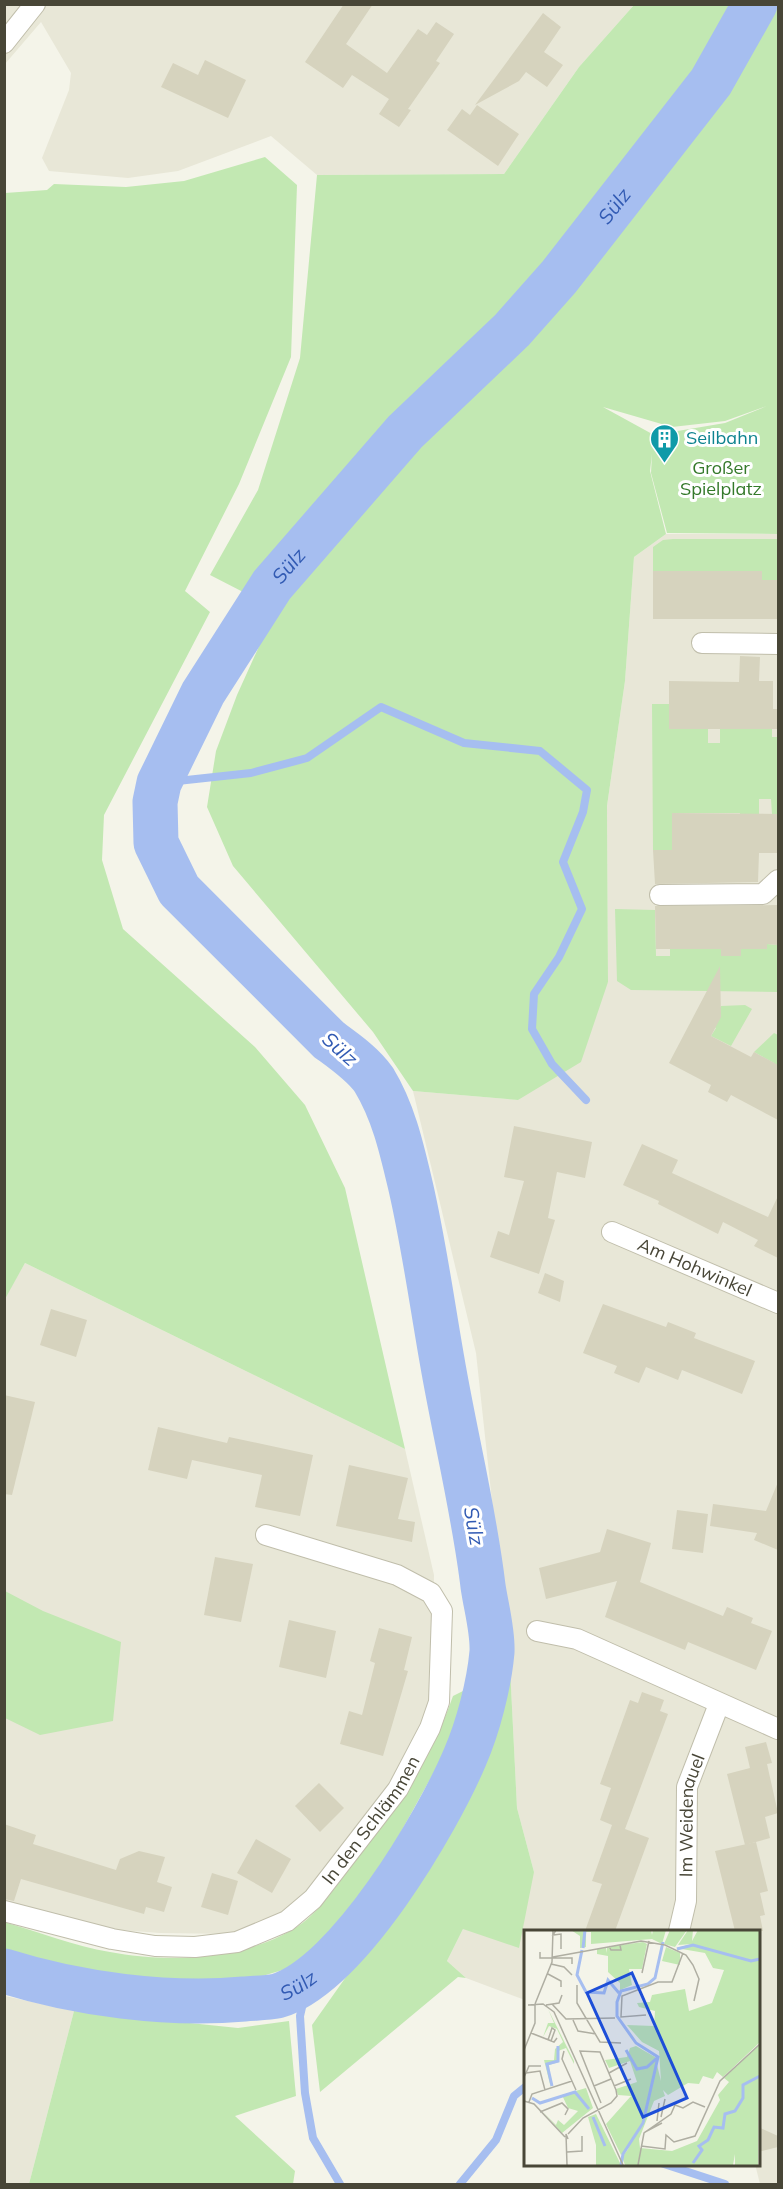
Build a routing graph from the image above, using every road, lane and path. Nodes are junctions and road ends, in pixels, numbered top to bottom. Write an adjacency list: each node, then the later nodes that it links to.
1 (35, 4): 2 (street)
2 (4, 43)
3 (702, 644): 4 (street)
4 (778, 644)
5 (778, 880): 6 (street)
6 (660, 895)
7 (612, 1232): 8 (street, Am Hohwinkel)
8 (778, 1303)
9 (266, 1536): 13 (street, In den Schlämmen)
10 (537, 1631): 11 (street)
11 (719, 1704): 12 (street); 14 (street, Im Weidenauel)
12 (778, 1729)
13 (4, 1911)
14 (679, 1930)

